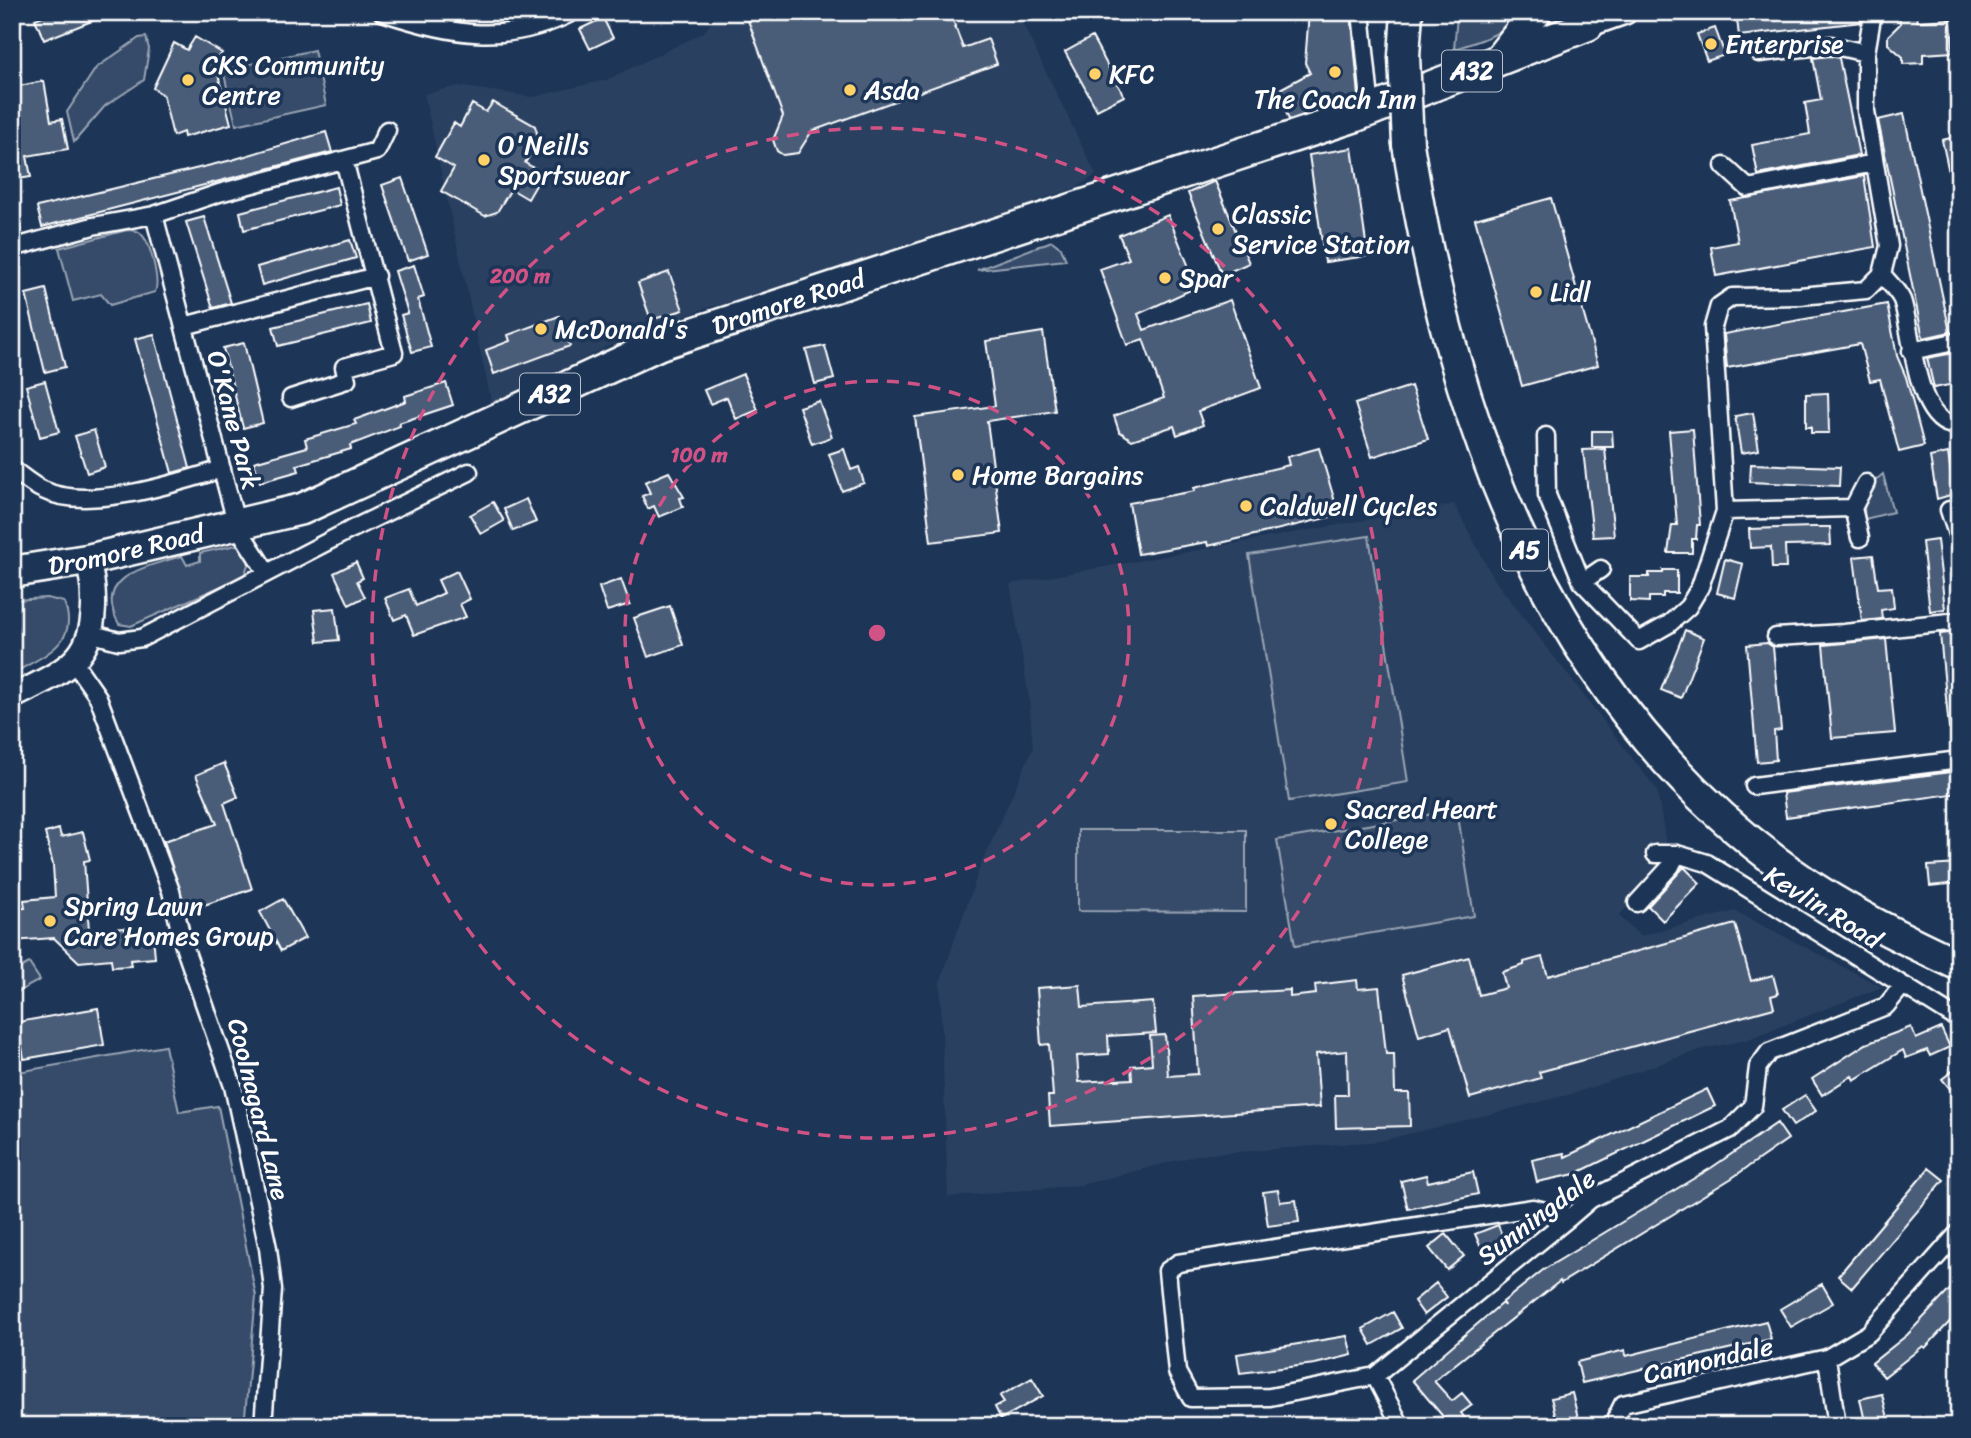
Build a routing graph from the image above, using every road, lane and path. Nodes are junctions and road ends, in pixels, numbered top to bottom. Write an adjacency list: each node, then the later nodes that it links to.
1 (382, 12): 2 (street)
2 (573, 12)
3 (1361, 12): 12 (street)
4 (1407, 12): 52 (highway, A5, bridge)
5 (1536, 12): 11 (highway)
6 (1625, 12): 8 (street)
7 (1873, 12): 9 (street)
8 (1576, 21): 11 (highway, A32)
9 (1866, 52): 10 (street); 15 (street)
10 (1759, 53)
11 (1497, 61): 12 (highway, A32)
12 (1364, 113): 34 (highway, Dromore Road / A32)
13 (387, 130): 14 (street)
14 (344, 160): 17 (street); 20 (street)
15 (1874, 163): 16 (street); 19 (street)
16 (1724, 166)
17 (154, 215): 18 (street); 21 (street, O'Kane Park)
18 (12, 248)
19 (1882, 274): 23 (street); 32 (street)
20 (376, 276): 21 (street, O'Kane Park); 24 (street)
21 (184, 327): 28 (street, O'Kane Park)
22 (1959, 341): 23 (street)
23 (1911, 351): 25 (street)
24 (291, 398)
25 (1959, 425)
26 (1546, 436): 41 (street)
27 (12, 469): 28 (street)
28 (222, 469): 34 (street, O'Kane Park)
29 (469, 472): 40 (street)
30 (1866, 483): 33 (street)
31 (1949, 510): 36 (street)
32 (1725, 511): 33 (street); 41 (street)
33 (1855, 514): 35 (street)
34 (237, 526): 37 (highway, Dromore Road / A32); 40 (street, Dromore Road)
35 (1860, 538)
36 (1959, 540)
37 (87, 560): 39 (highway, Dromore Road / A32); 43 (street)
38 (1601, 569): 41 (street)
39 (12, 572)
40 (267, 573): 43 (street)
41 (1582, 582)
42 (1959, 621): 44 (street)
43 (89, 633): 45 (street)
44 (1776, 637)
45 (73, 661): 46 (street); 59 (street, Coolnagard Lane)
46 (12, 697)
47 (1959, 760): 48 (street)
48 (1754, 786)
49 (1655, 854): 50 (street, Kevlin Road)
50 (1677, 854): 51 (street); 53 (street, Kevlin Road)
51 (1637, 903)
52 (1959, 965)
53 (1903, 985): 54 (street, Kevlin Road); 55 (street, Sunningdale)
54 (1959, 1020)
55 (1570, 1217): 58 (street, Sunningdale); 58 (street, Sunningdale)
56 (1959, 1232): 57 (street, Cannondale)
57 (1826, 1358): 61 (street, Cannondale); 62 (street)
58 (1376, 1376): 60 (street)
59 (263, 1426)
60 (1401, 1426)
61 (1612, 1426)
62 (1837, 1426)

